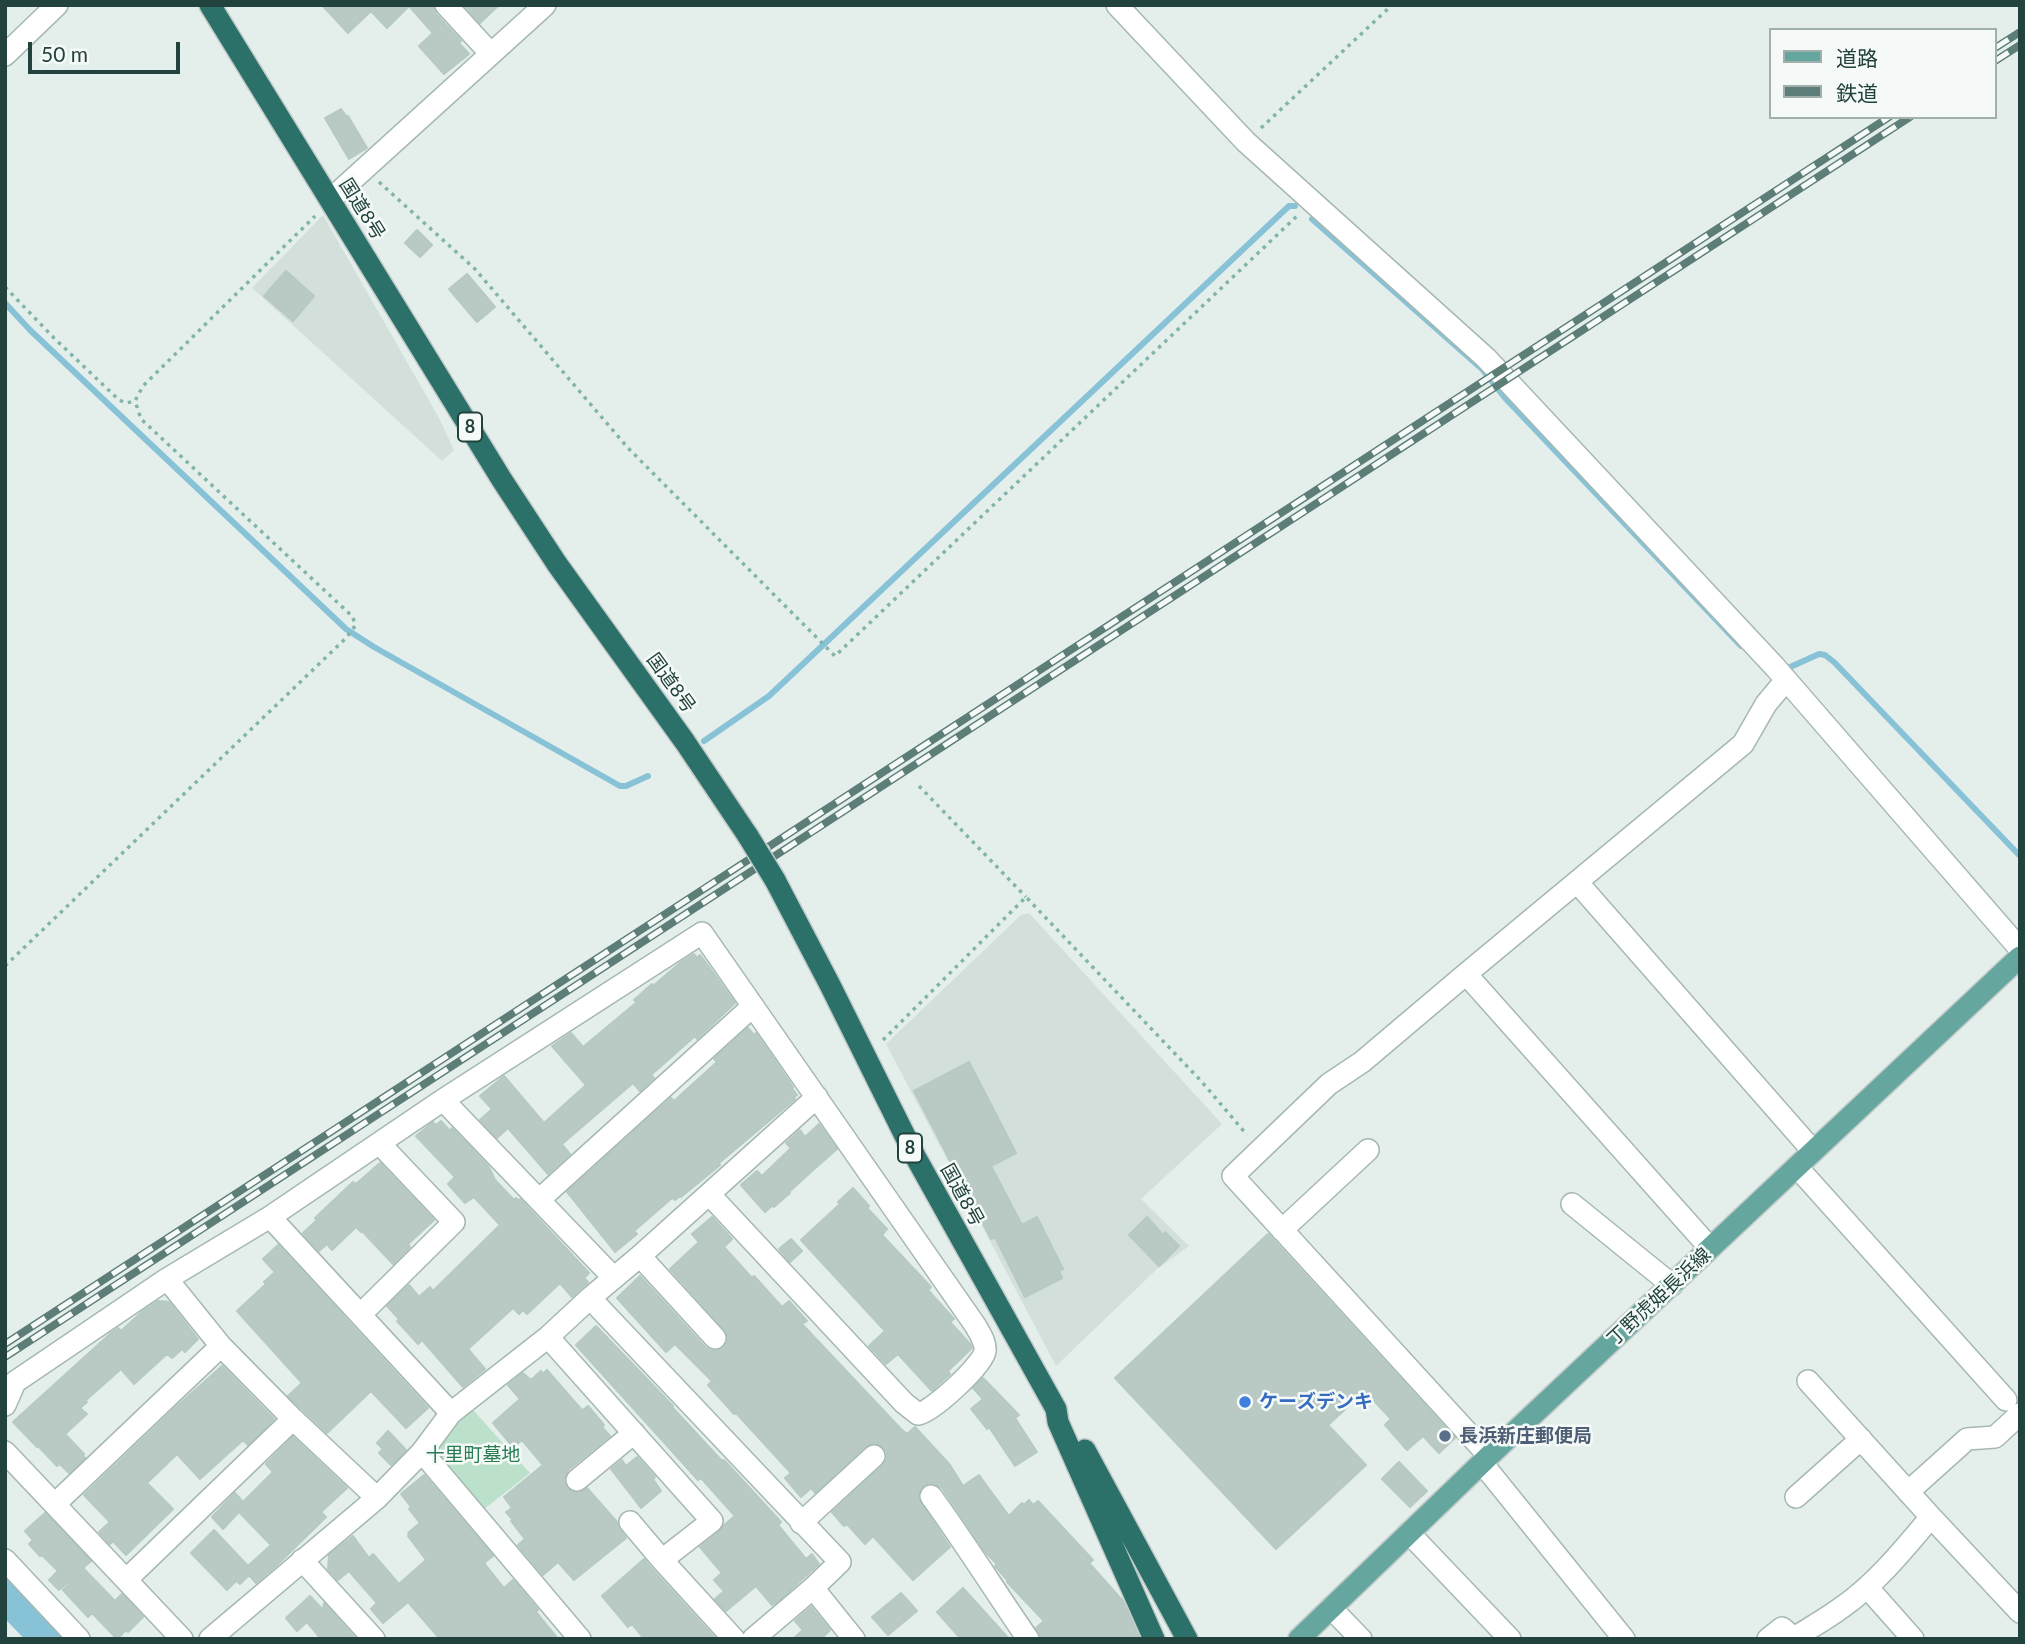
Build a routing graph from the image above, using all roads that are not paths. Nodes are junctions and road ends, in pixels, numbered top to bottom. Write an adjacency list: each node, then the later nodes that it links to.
1 (57, 5): 7 (street)
2 (210, 5): 8 (highway, 国道8号 / 8)
3 (446, 5): 6 (street)
4 (545, 5): 6 (street)
5 (1117, 5): 9 (street)
6 (491, 54): 8 (street)
7 (5, 55)
8 (330, 201): 39 (highway, 国道8号 / 8, bridge)
9 (1786, 680): 10 (street); 11 (street)
10 (1577, 882): 13 (street); 19 (street)
11 (2020, 948)
12 (2020, 957): 19 (main road, 丁野虎姫長浜線)
13 (1466, 974): 25 (street); 26 (street)
14 (753, 1006): 15 (street); 16 (street); 22 (street)
15 (817, 1097): 21 (street); 21 (street)
16 (443, 1100): 17 (street); 22 (street)
17 (380, 1144): 24 (street); 32 (street)
18 (1368, 1150): 25 (street)
19 (1813, 1151): 20 (main road, 丁野虎姫長浜線)
20 (1797, 1167): 26 (main road, 丁野虎姫長浜線); 38 (street)
21 (709, 1194): 27 (street)
22 (540, 1199): 28 (street)
23 (1572, 1205): 30 (street)
24 (270, 1217): 29 (street); 32 (street)
25 (1282, 1230): 47 (street)
26 (1710, 1248): 30 (main road, 丁野虎姫長浜線)
27 (640, 1256): 28 (street); 34 (street)
28 (613, 1277): 31 (street)
29 (167, 1279): 35 (street); 37 (street)
30 (1672, 1285): 47 (main road, 丁野虎姫長浜線)
31 (590, 1298): 33 (street); 56 (street)
32 (361, 1314): 40 (street)
33 (548, 1337): 40 (street); 42 (street)
34 (715, 1338)
35 (221, 1346): 41 (street); 53 (street)
36 (1808, 1381): 43 (street)
37 (5, 1405)
38 (2013, 1407): 49 (street)
39 (1056, 1409): 76 (highway, 国道8号 / 8); 77 (highway, 国道8号 / 8)
40 (451, 1413): 45 (street)
41 (293, 1419): 52 (street); 61 (street)
42 (634, 1433): 48 (street); 60 (street)
43 (1861, 1440): 49 (street); 51 (street)
44 (5, 1452): 53 (street)
45 (422, 1452): 52 (street); 71 (street)
46 (874, 1455): 56 (street)
47 (1485, 1460): 57 (main road, 丁野虎姫長浜線); 81 (street)
48 (578, 1480)
49 (1908, 1492): 54 (street)
50 (931, 1496): 75 (street)
51 (1796, 1497)
52 (377, 1498): 59 (street)
53 (55, 1504): 61 (street)
54 (1931, 1517): 62 (street); 65 (street)
55 (630, 1522): 60 (street)
56 (801, 1523): 63 (street)
57 (1409, 1533): 64 (main road, 丁野虎姫長浜線); 80 (street)
58 (5, 1560): 67 (street)
59 (302, 1560): 69 (street); 70 (street)
60 (662, 1560): 72 (street)
61 (127, 1579): 68 (street)
62 (1867, 1587): 66 (street); 83 (street)
63 (813, 1588): 73 (street); 74 (street)
64 (1331, 1608): 78 (main road, 丁野虎姫長浜線); 79 (street)
65 (2020, 1612)
66 (1795, 1638): 82 (street)
67 (79, 1639)
68 (182, 1639)
69 (210, 1639)
70 (374, 1639)
71 (580, 1639)
72 (734, 1639)
73 (753, 1639)
74 (854, 1639)
75 (1028, 1639)
76 (1154, 1639)
77 (1187, 1639)
78 (1299, 1639)
79 (1361, 1639)
80 (1510, 1639)
81 (1624, 1639)
82 (1768, 1639)
83 (1913, 1639)

